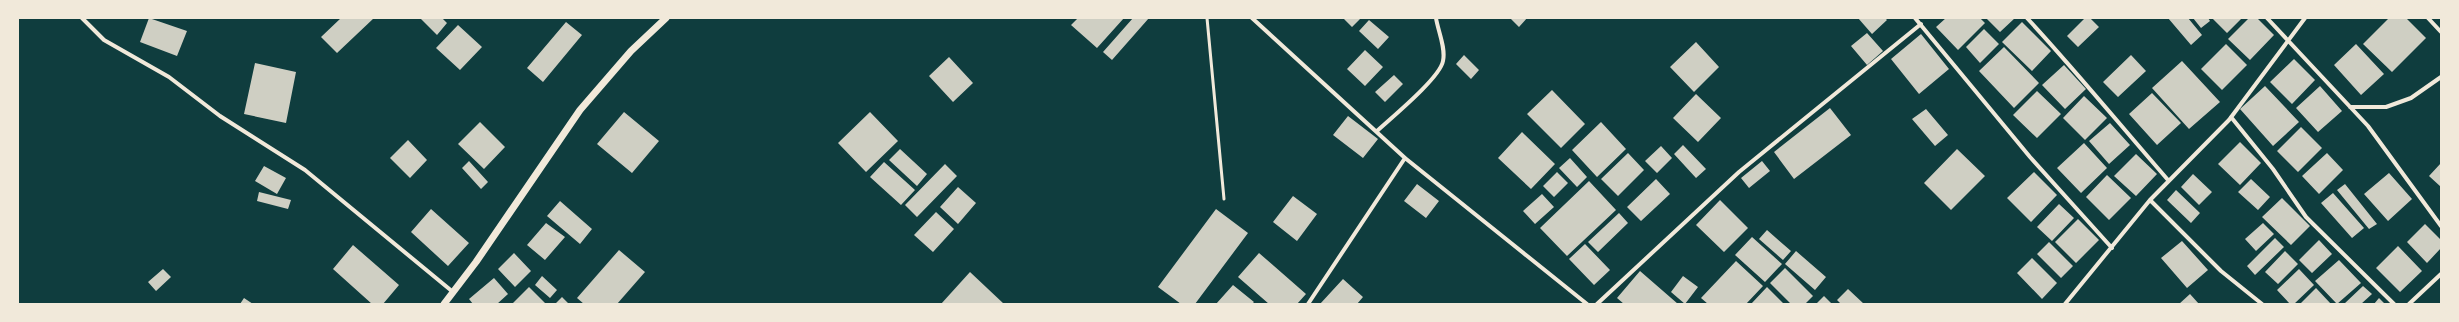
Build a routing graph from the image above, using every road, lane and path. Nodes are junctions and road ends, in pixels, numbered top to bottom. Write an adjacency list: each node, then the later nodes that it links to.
1 (82, 18): 25 (street)
2 (666, 18): 25 (street)
3 (1207, 18): 20 (lane)
4 (1252, 18): 17 (street)
5 (1436, 18): 17 (street)
6 (1915, 18): 11 (street)
7 (2027, 18): 19 (street)
8 (2267, 18): 13 (street)
9 (2306, 18): 13 (street)
10 (2428, 18): 12 (street)
11 (1921, 24): 23 (street); 29 (street)
12 (2441, 32)
13 (2288, 41): 15 (street); 16 (street)
14 (2441, 77): 15 (street)
15 (2350, 107): 22 (street)
16 (2231, 118): 19 (street); 32 (street)
17 (1377, 132): 18 (street)
18 (1405, 158): 27 (street); 28 (street)
19 (2168, 180): 21 (street)
20 (1224, 199)
21 (2150, 200): 23 (street); 31 (street)
22 (2441, 226)
23 (2112, 248): 30 (street)
24 (2441, 274): 33 (street)
25 (453, 292): 26 (street)
26 (444, 304)
27 (1308, 304)
28 (1587, 304)
29 (1597, 304)
30 (2065, 304)
31 (2262, 304)
32 (2394, 304)
33 (2409, 304)

